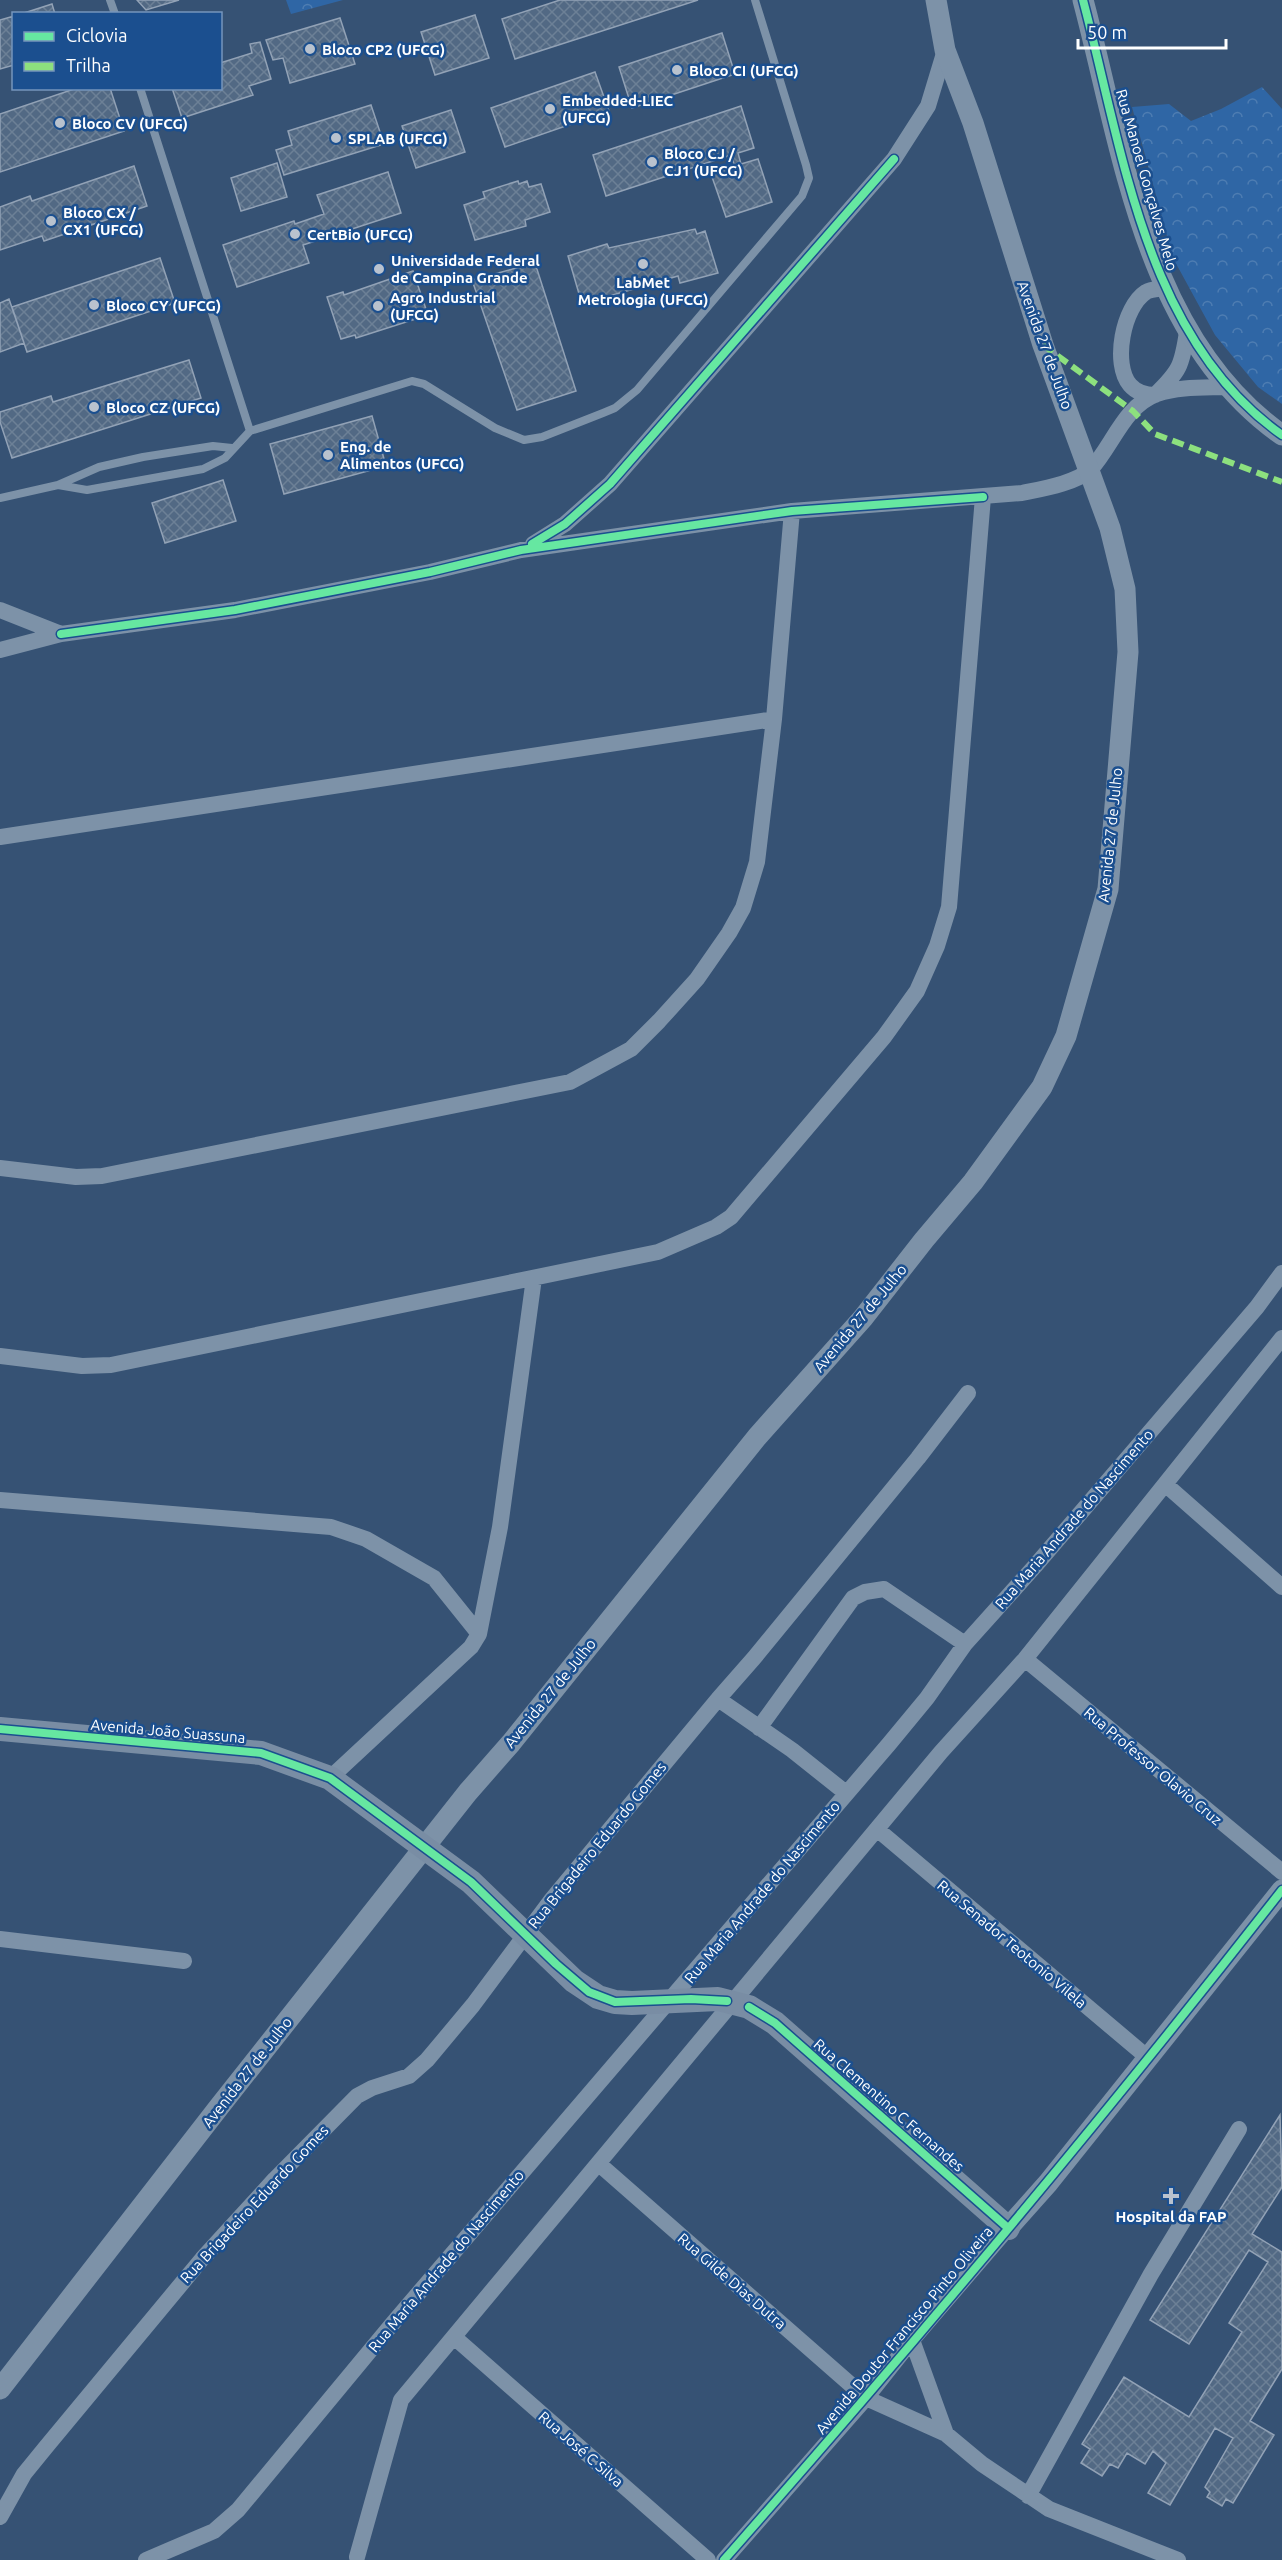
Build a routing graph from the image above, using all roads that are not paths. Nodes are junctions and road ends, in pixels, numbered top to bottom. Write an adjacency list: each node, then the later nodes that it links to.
1 (755, 0): 10 (lane)
2 (936, 0): 4 (street, Avenida 27 de Julho)
3 (1083, 0): 6 (street, Rua Manoel Gonçalves Melo)
4 (945, 50): 13 (street, Avenida 27 de Julho); 18 (street)
5 (141, 90): 10 (lane)
6 (1164, 288): 7 (street, Rua Manoel Gonçalves Melo); 9 (street)
7 (1188, 332): 8 (street, Rua Manoel Gonçalves Melo); 9 (street)
8 (1230, 387): 9 (street); 11 (street, Rua Manoel Gonçalves Melo)
9 (1155, 395): 13 (street)
10 (250, 431): 12 (lane)
11 (1282, 435)
12 (232, 448): 14 (lane); 14 (lane)
13 (1090, 470): 15 (street); 42 (street, Avenida 27 de Julho)
14 (58, 485): 16 (lane)
15 (983, 497): 17 (street); 26 (street)
16 (0, 498)
17 (792, 511): 18 (street); 22 (street)
18 (521, 550): 20 (street)
19 (0, 610): 20 (street)
20 (61, 634): 21 (street)
21 (0, 650)
22 (774, 719): 23 (street); 24 (street)
23 (0, 837)
24 (0, 1168)
25 (1282, 1273): 34 (street, Rua Maria Andrade do Nascimento)
26 (534, 1278): 28 (street); 33 (street)
27 (1282, 1338): 30 (street)
28 (0, 1356)
29 (968, 1393): 36 (street, Rua Brigadeiro Eduardo Gomes)
30 (1165, 1484): 32 (street); 35 (street)
31 (0, 1500): 33 (street)
32 (1282, 1587)
33 (479, 1634): 39 (street)
34 (965, 1644): 37 (street); 40 (street, Rua Maria Andrade do Nascimento)
35 (1025, 1659): 41 (street); 43 (street, Rua Professor Olavio Cruz)
36 (718, 1699): 37 (street); 45 (street, Rua Brigadeiro Eduardo Gomes)
37 (759, 1728): 40 (street)
38 (0, 1729): 39 (main road, Avenida João Suassuna)
39 (330, 1778): 42 (main road)
40 (846, 1793): 48 (street, Rua Maria Andrade do Nascimento)
41 (878, 1830): 49 (street); 50 (street, Rua Senador Teotonio Vilela)
42 (425, 1848): 45 (main road); 56 (street, Avenida 27 de Julho)
43 (1282, 1872)
44 (1282, 1890): 50 (street, Avenida Doutor Francisco Pinto Oliveira)
45 (525, 1933): 48 (main road); 60 (street, Rua Brigadeiro Eduardo Gomes)
46 (0, 1939): 47 (street)
47 (184, 1961)
48 (680, 2000): 49 (main road); 62 (street, Rua Maria Andrade do Nascimento)
49 (736, 2003): 52 (street); 53 (main road, Rua Clementino C Fernandes)
50 (1147, 2057): 53 (street, Avenida Doutor Francisco Pinto Oliveira)
51 (1239, 2128): 59 (street)
52 (599, 2164): 54 (street); 57 (street, Rua Gilde Dias Dutra)
53 (1008, 2228): 55 (street, Avenida Doutor Francisco Pinto Oliveira)
54 (454, 2337): 61 (street); 63 (street, Rua José C Silva)
55 (912, 2340): 57 (street, Avenida Doutor Francisco Pinto Oliveira); 58 (street)
56 (0, 2389)
57 (866, 2398): 58 (street, Rua Gilde Dias Dutra); 64 (street, Avenida Doutor Francisco Pinto Oliveira)
58 (946, 2434): 59 (street)
59 (1028, 2496): 65 (street)
60 (0, 2517)
61 (357, 2557)
62 (146, 2560)
63 (708, 2560)
64 (724, 2560)
65 (1178, 2560)

